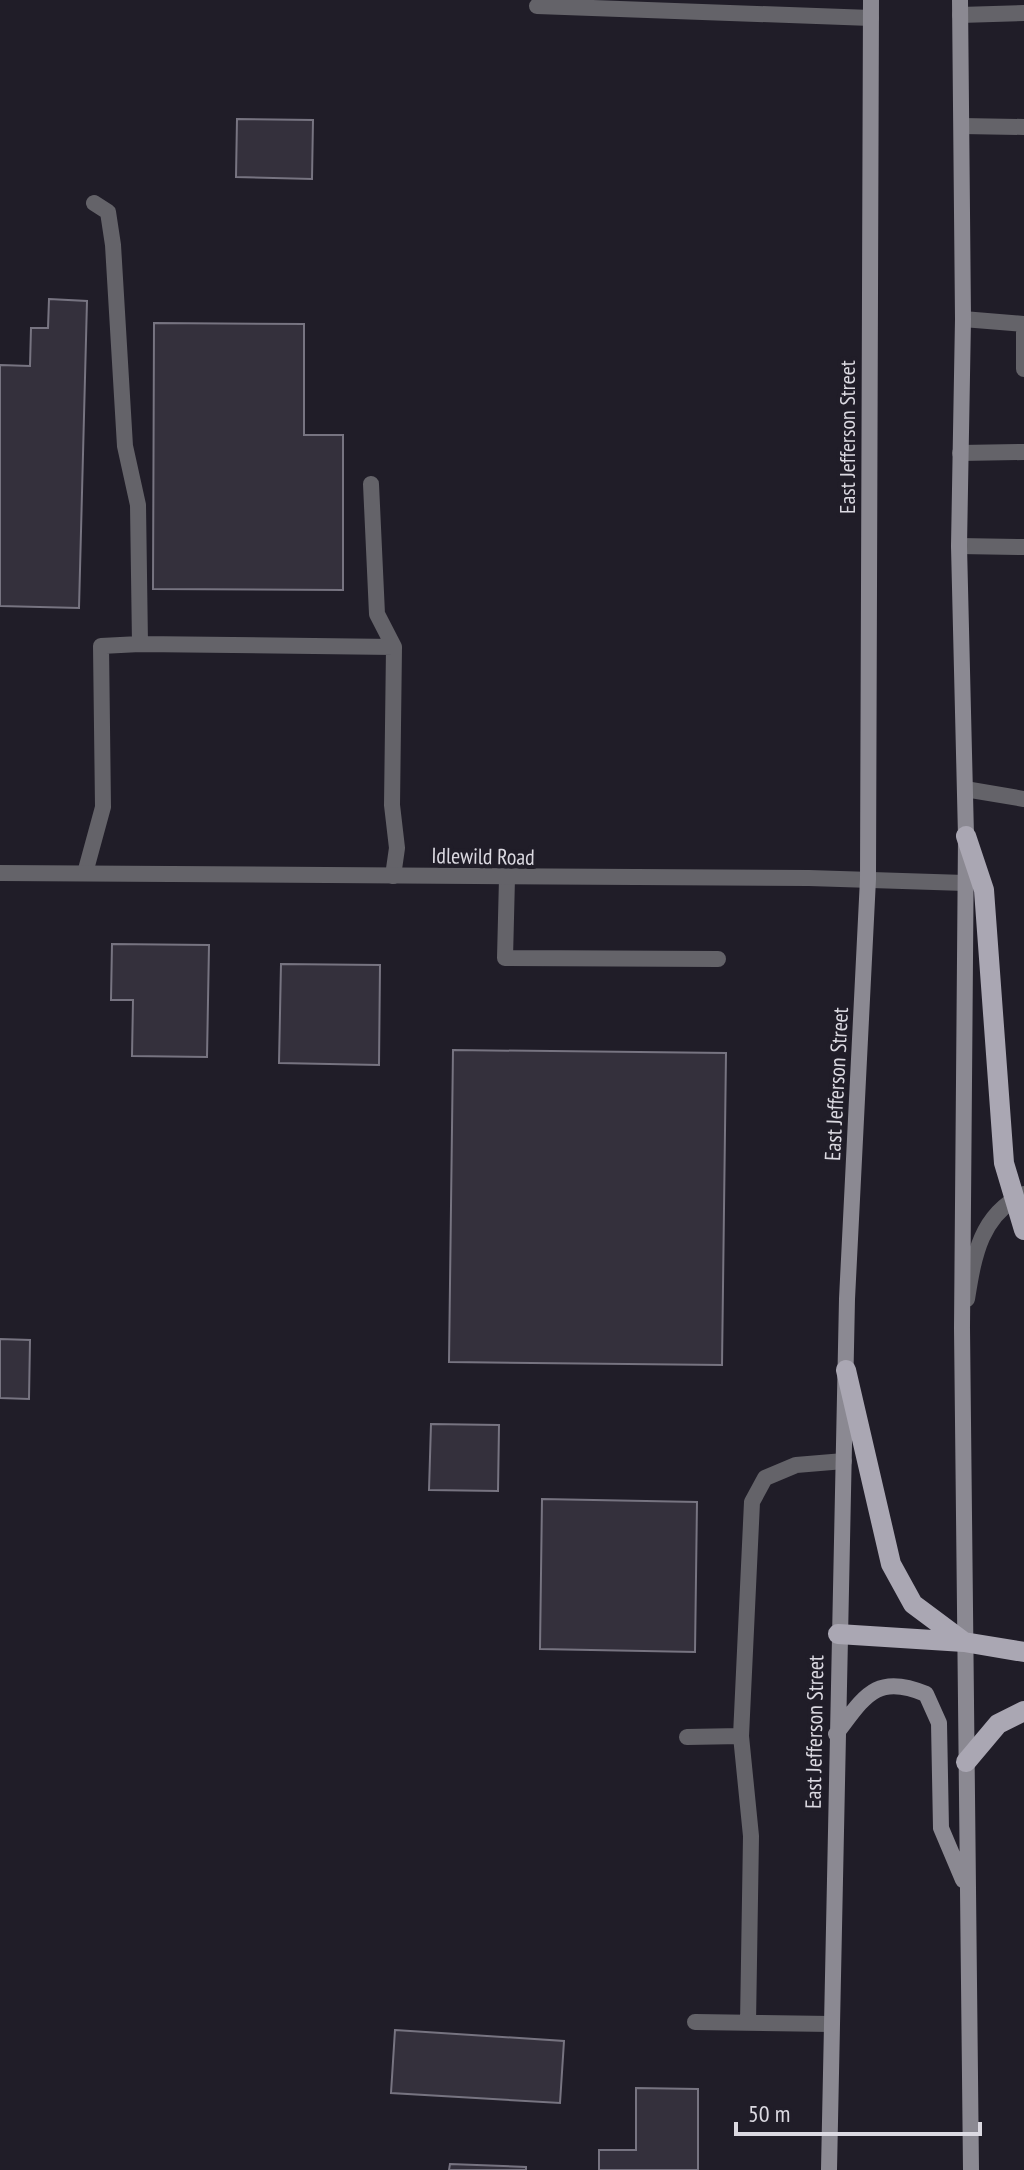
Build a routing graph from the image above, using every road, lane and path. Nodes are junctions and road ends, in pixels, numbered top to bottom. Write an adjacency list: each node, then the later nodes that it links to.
1 (871, 0): 5 (main road, East Jefferson Street)
2 (537, 6): 5 (street)
3 (960, 7): 4 (street); 6 (main road)
4 (1024, 13)
5 (871, 18): 25 (main road, East Jefferson Street)
6 (962, 126): 7 (street); 9 (main road)
7 (1024, 127)
8 (94, 203): 16 (street)
9 (963, 319): 10 (street); 12 (main road)
10 (1024, 369)
11 (1024, 452): 12 (street)
12 (960, 453): 14 (main road)
13 (371, 484): 17 (street)
14 (959, 546): 15 (street); 18 (main road)
15 (1024, 547)
16 (140, 644): 17 (street); 22 (street)
17 (394, 647): 23 (street)
18 (965, 789): 19 (street); 20 (main road)
19 (1024, 799)
20 (966, 836): 26 (main road); 28 (main road)
21 (0, 873): 22 (street, Idlewild Road)
22 (85, 873): 23 (street, Idlewild Road)
23 (393, 876): 24 (street, Idlewild Road)
24 (507, 878): 25 (street, Idlewild Road); 27 (street)
25 (868, 879): 26 (street, Idlewild Road); 31 (main road, East Jefferson Street)
26 (965, 883): 30 (main road)
27 (718, 959)
28 (1019, 1196): 29 (main road); 30 (street)
29 (1024, 1230)
30 (962, 1328): 34 (main road)
31 (846, 1370): 32 (main road, East Jefferson Street); 34 (main road)
32 (844, 1461): 33 (main road, East Jefferson Street); 38 (street)
33 (838, 1634): 34 (main road); 37 (main road, East Jefferson Street)
34 (964, 1642): 35 (main road); 40 (main road)
35 (1024, 1652)
36 (1024, 1711): 40 (main road)
37 (836, 1734): 41 (main road); 44 (main road, East Jefferson Street)
38 (741, 1736): 39 (street); 43 (street)
39 (687, 1737)
40 (966, 1762): 41 (main road)
41 (967, 1889): 46 (main road)
42 (695, 2022): 43 (street)
43 (748, 2023): 44 (street)
44 (831, 2024): 45 (main road, East Jefferson Street)
45 (829, 2170)
46 (971, 2170)

